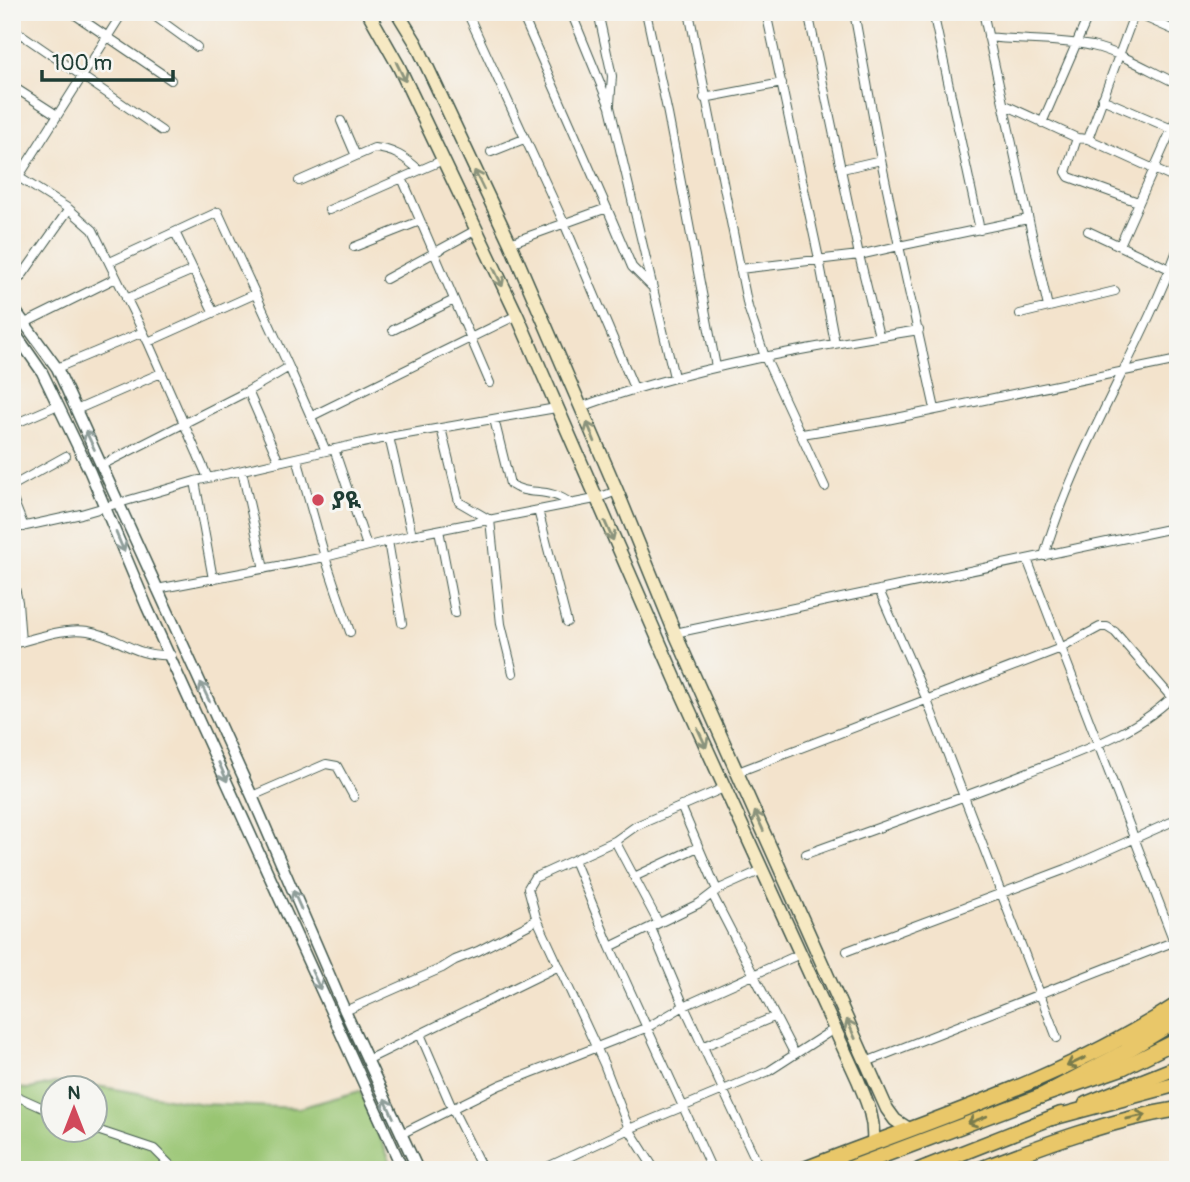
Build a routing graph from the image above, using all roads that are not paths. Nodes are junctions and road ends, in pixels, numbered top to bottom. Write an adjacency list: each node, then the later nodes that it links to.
1 (71, 12): 21 (street)
2 (123, 12): 21 (street)
3 (149, 12): 24 (street)
4 (368, 12): 46 (main road, one-way to 46)
5 (397, 12): 67 (main road, one-way to 5)
6 (467, 12): 42 (street)
7 (521, 12): 57 (street)
8 (571, 12): 34 (street)
9 (598, 12): 34 (street)
10 (646, 12): 104 (street)
11 (688, 12): 31 (street)
12 (766, 12): 28 (street)
13 (808, 12): 48 (street)
14 (854, 12): 47 (street)
15 (933, 12): 64 (street)
16 (984, 12): 22 (street)
17 (1090, 12): 23 (street)
18 (1135, 13): 20 (street); 25 (street)
19 (12, 27): 26 (street)
20 (1178, 32)
21 (108, 37): 26 (street); 27 (street)
22 (988, 37): 23 (street); 33 (street)
23 (1077, 44): 25 (street); 38 (street)
24 (197, 47)
25 (1118, 55): 29 (street); 32 (street)
26 (82, 75): 35 (street); 40 (street)
27 (171, 80)
28 (782, 83): 31 (street); 74 (street)
29 (1178, 84)
30 (12, 86): 35 (street)
31 (704, 98): 76 (street)
32 (1102, 99): 39 (street); 43 (street)
33 (1003, 104): 38 (street); 60 (street)
34 (610, 107): 82 (street)
35 (57, 115): 51 (street)
36 (1178, 115): 39 (street)
37 (341, 121): 45 (street)
38 (1042, 123): 41 (street)
39 (1172, 129): 50 (street)
40 (162, 131)
41 (1077, 138): 43 (street); 56 (street)
42 (524, 139): 44 (street); 62 (street)
43 (1088, 139): 50 (street)
44 (491, 152)
45 (356, 156): 49 (street); 54 (street)
46 (443, 160): 49 (street); 63 (main road)
47 (881, 160): 48 (street); 69 (street)
48 (842, 169): 73 (street)
49 (419, 170): 52 (street)
50 (1153, 170): 53 (street); 56 (street)
51 (15, 175): 55 (street); 58 (street)
52 (402, 178): 59 (street); 61 (street)
53 (1178, 180)
54 (299, 181)
55 (12, 187)
56 (1138, 202): 68 (street)
57 (607, 208): 62 (street); 82 (street)
58 (69, 209): 75 (street); 81 (street)
59 (329, 211)
60 (1028, 219): 64 (street); 88 (street)
61 (420, 221): 70 (street); 72 (street)
62 (564, 223): 67 (street); 110 (street)
63 (476, 230): 72 (street); 91 (main road, one-way to 91)
64 (980, 230): 69 (street)
65 (1088, 231): 68 (street)
66 (175, 232): 75 (street); 77 (street); 84 (street)
67 (510, 243): 113 (main road)
68 (1120, 245): 78 (street)
69 (899, 246): 73 (street); 95 (street)
70 (354, 247)
71 (1178, 248): 78 (street)
72 (434, 253): 80 (street); 86 (street)
73 (859, 255): 74 (street); 97 (street)
74 (819, 259): 76 (street); 100 (street)
75 (110, 262): 79 (street)
76 (740, 269): 101 (street)
77 (193, 270): 85 (street); 89 (street)
78 (1174, 272): 107 (street)
79 (116, 278): 85 (street); 92 (street)
80 (386, 279)
81 (12, 283)
82 (653, 288): 108 (street)
83 (1115, 291): 88 (street)
84 (255, 294): 89 (street); 103 (street)
85 (126, 299): 96 (street)
86 (454, 300): 94 (street); 98 (street)
87 (12, 306): 92 (street)
88 (1048, 307): 90 (street)
89 (213, 311): 99 (street)
90 (1020, 314)
91 (517, 315): 98 (street); 114 (main road)
92 (25, 323): 105 (street)
93 (12, 329): 112 (street)
94 (393, 330)
95 (919, 330): 97 (street); 115 (street)
96 (143, 332): 99 (street); 105 (street)
97 (879, 336): 100 (street)
98 (471, 339): 109 (street); 117 (street)
99 (148, 342): 106 (street)
100 (835, 343): 101 (street)
101 (765, 357): 104 (street); 122 (street)
102 (1178, 360): 107 (street)
103 (289, 366): 111 (street); 117 (street)
104 (716, 367): 108 (street)
105 (57, 368): 116 (street)
106 (160, 373): 116 (street); 119 (street)
107 (1122, 373): 115 (street); 149 (street)
108 (674, 377): 110 (street)
109 (490, 383)
110 (634, 388): 113 (street)
111 (248, 391): 119 (street); 127 (street)
112 (58, 404): 120 (street); 139 (street)
113 (581, 407): 134 (main road, one-way to 113)
114 (556, 408): 118 (street); 136 (main road)
115 (935, 409): 122 (street)
116 (76, 410): 128 (street, one-way to 116)
117 (312, 416): 124 (street)
118 (494, 419): 121 (street); 138 (street)
119 (182, 424): 128 (street); 130 (street)
120 (12, 425)
121 (441, 428): 123 (street); 141 (street)
122 (802, 434): 133 (street)
123 (388, 437): 124 (street); 146 (street)
124 (330, 450): 126 (street); 148 (street)
125 (66, 456): 132 (street)
126 (297, 458): 127 (street); 150 (street)
127 (279, 462): 129 (street)
128 (102, 465): 137 (street)
129 (242, 471): 130 (street); 152 (street)
130 (208, 478): 131 (street)
131 (195, 481): 137 (street); 154 (street)
132 (12, 486)
133 (825, 487)
134 (617, 491): 136 (street); 161 (main road)
135 (12, 497): 142 (street)
136 (595, 499): 138 (street); 171 (main road, one-way to 171)
137 (119, 502): 139 (street); 155 (street)
138 (571, 504): 140 (street)
139 (104, 506): 142 (street); 164 (street, one-way to 164)
140 (538, 510): 141 (street); 158 (street)
141 (490, 520): 145 (street); 165 (street)
142 (24, 527): 144 (street)
143 (1178, 527): 149 (street)
144 (12, 529)
145 (439, 530): 146 (street); 157 (street)
146 (412, 535): 147 (street)
147 (388, 541): 148 (street); 159 (street)
148 (367, 546): 150 (street)
149 (1044, 556): 151 (street)
150 (325, 557): 152 (street); 160 (street)
151 (1027, 559): 156 (street); 163 (street)
152 (264, 569): 154 (street)
153 (12, 573): 162 (street)
154 (213, 579): 155 (street)
155 (158, 589): 172 (street, one-way to 155)
156 (878, 590): 161 (street); 167 (street)
157 (455, 613)
158 (567, 622)
159 (402, 623)
160 (350, 632)
161 (675, 633): 170 (main road)
162 (16, 643): 164 (street)
163 (1061, 648): 167 (street); 168 (street); 169 (street)
164 (171, 655): 228 (street, one-way to 228)
165 (513, 673)
166 (1178, 691): 168 (street)
167 (926, 698): 170 (street); 174 (street)
168 (1174, 701): 169 (street)
169 (1098, 744): 174 (street); 177 (street)
170 (737, 772): 210 (main road, one-way to 170)
171 (726, 787): 175 (street); 182 (main road)
172 (252, 796): 173 (street); 198 (street, one-way to 172)
173 (354, 797)
174 (963, 797): 180 (street); 185 (street)
175 (681, 806): 178 (street); 179 (street)
176 (1178, 819): 177 (street)
177 (1135, 839): 185 (street); 188 (street)
178 (615, 841): 181 (street); 183 (street)
179 (698, 847): 183 (street); 184 (street)
180 (806, 854)
181 (574, 860): 186 (street); 189 (street)
182 (762, 870): 184 (street); 192 (main road)
183 (634, 877): 187 (street)
184 (714, 892): 187 (street); 194 (street)
185 (1000, 893): 190 (street); 195 (street)
186 (536, 917): 193 (street); 198 (street)
187 (654, 925): 189 (street); 197 (street)
188 (1176, 941): 191 (street); 195 (street)
189 (610, 947): 201 (street)
190 (847, 951)
191 (1178, 952)
192 (800, 954): 194 (street); 202 (main road)
193 (559, 966): 203 (street); 206 (street)
194 (752, 974): 197 (street); 199 (street)
195 (1040, 994): 204 (street); 210 (street)
196 (1178, 1004): 222 (highway, one-way to 222)
197 (684, 1006): 201 (street); 207 (street)
198 (345, 1011): 209 (street)
199 (774, 1017): 207 (street); 208 (street)
200 (1178, 1020): 215 (highway)
201 (648, 1027): 206 (street); 218 (street)
202 (834, 1029): 208 (street); 225 (main road)
203 (420, 1034): 209 (street); 217 (street)
204 (1057, 1038)
205 (1178, 1040): 215 (highway)
206 (596, 1046): 217 (street); 221 (street)
207 (704, 1046): 213 (street)
208 (794, 1054): 213 (street)
209 (367, 1060): 224 (street, one-way to 209)
210 (866, 1062): 222 (main road)
211 (1178, 1067): 220 (highway)
212 (1178, 1084): 220 (highway)
213 (725, 1090): 218 (street); 226 (street)
214 (12, 1094): 216 (street)
215 (1041, 1096): 235 (highway, one-way to 235)
216 (38, 1106)
217 (452, 1108): 224 (street); 230 (street)
218 (684, 1108): 221 (street); 233 (street)
219 (1178, 1109): 237 (highway, one-way to 219)
220 (1052, 1118): 236 (highway)
221 (629, 1129): 231 (street); 232 (street)
222 (909, 1129): 225 (highway)
223 (108, 1134): 227 (street)
224 (401, 1134): 229 (street)
225 (873, 1143): 234 (highway)
226 (760, 1169)
227 (174, 1170)
228 (403, 1170)
229 (418, 1170)
230 (483, 1170)
231 (541, 1170)
232 (654, 1170)
233 (712, 1170)
234 (802, 1170)
235 (845, 1170)
236 (919, 1170)
237 (978, 1170)

